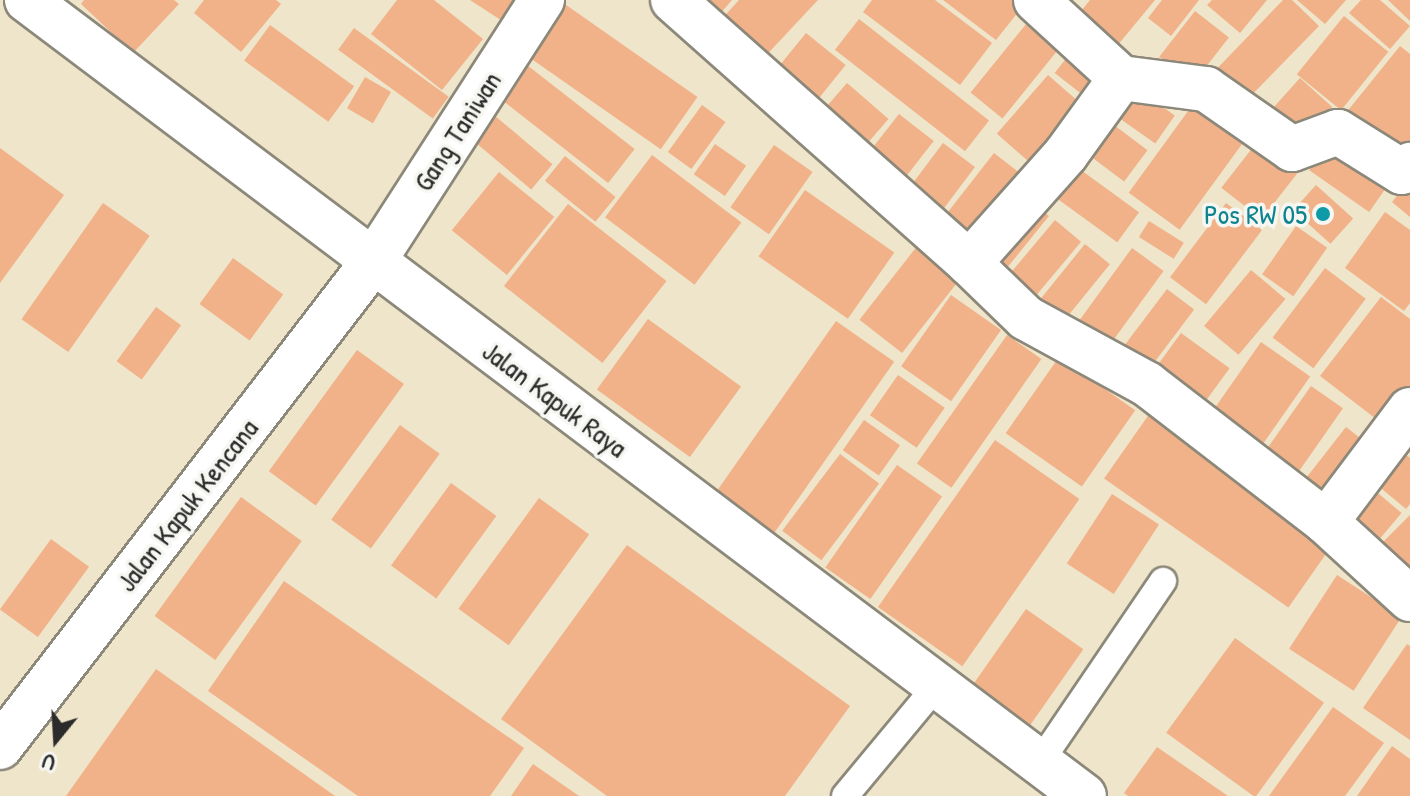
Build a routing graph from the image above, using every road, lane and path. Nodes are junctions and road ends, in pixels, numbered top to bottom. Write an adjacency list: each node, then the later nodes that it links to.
1 (27, 0): 7 (street, Jalan Kapuk Raya)
2 (542, 0): 7 (street, Gang Taniwan)
3 (673, 0): 8 (street)
4 (1036, 0): 5 (street)
5 (1121, 78): 6 (street); 8 (street)
6 (1410, 165)
7 (373, 262): 13 (street, Jalan Kapuk Raya); 14 (street, Jalan Kapuk Kencana)
8 (969, 263): 10 (street)
9 (1410, 410): 10 (street)
10 (1326, 522): 12 (street)
11 (1163, 581): 15 (lane)
12 (1410, 599)
13 (937, 685): 15 (street, Jalan Kapuk Raya); 16 (lane)
14 (0, 747)
15 (1040, 762): 17 (street, Jalan Kapuk Raya)
16 (845, 796)
17 (1084, 796)

